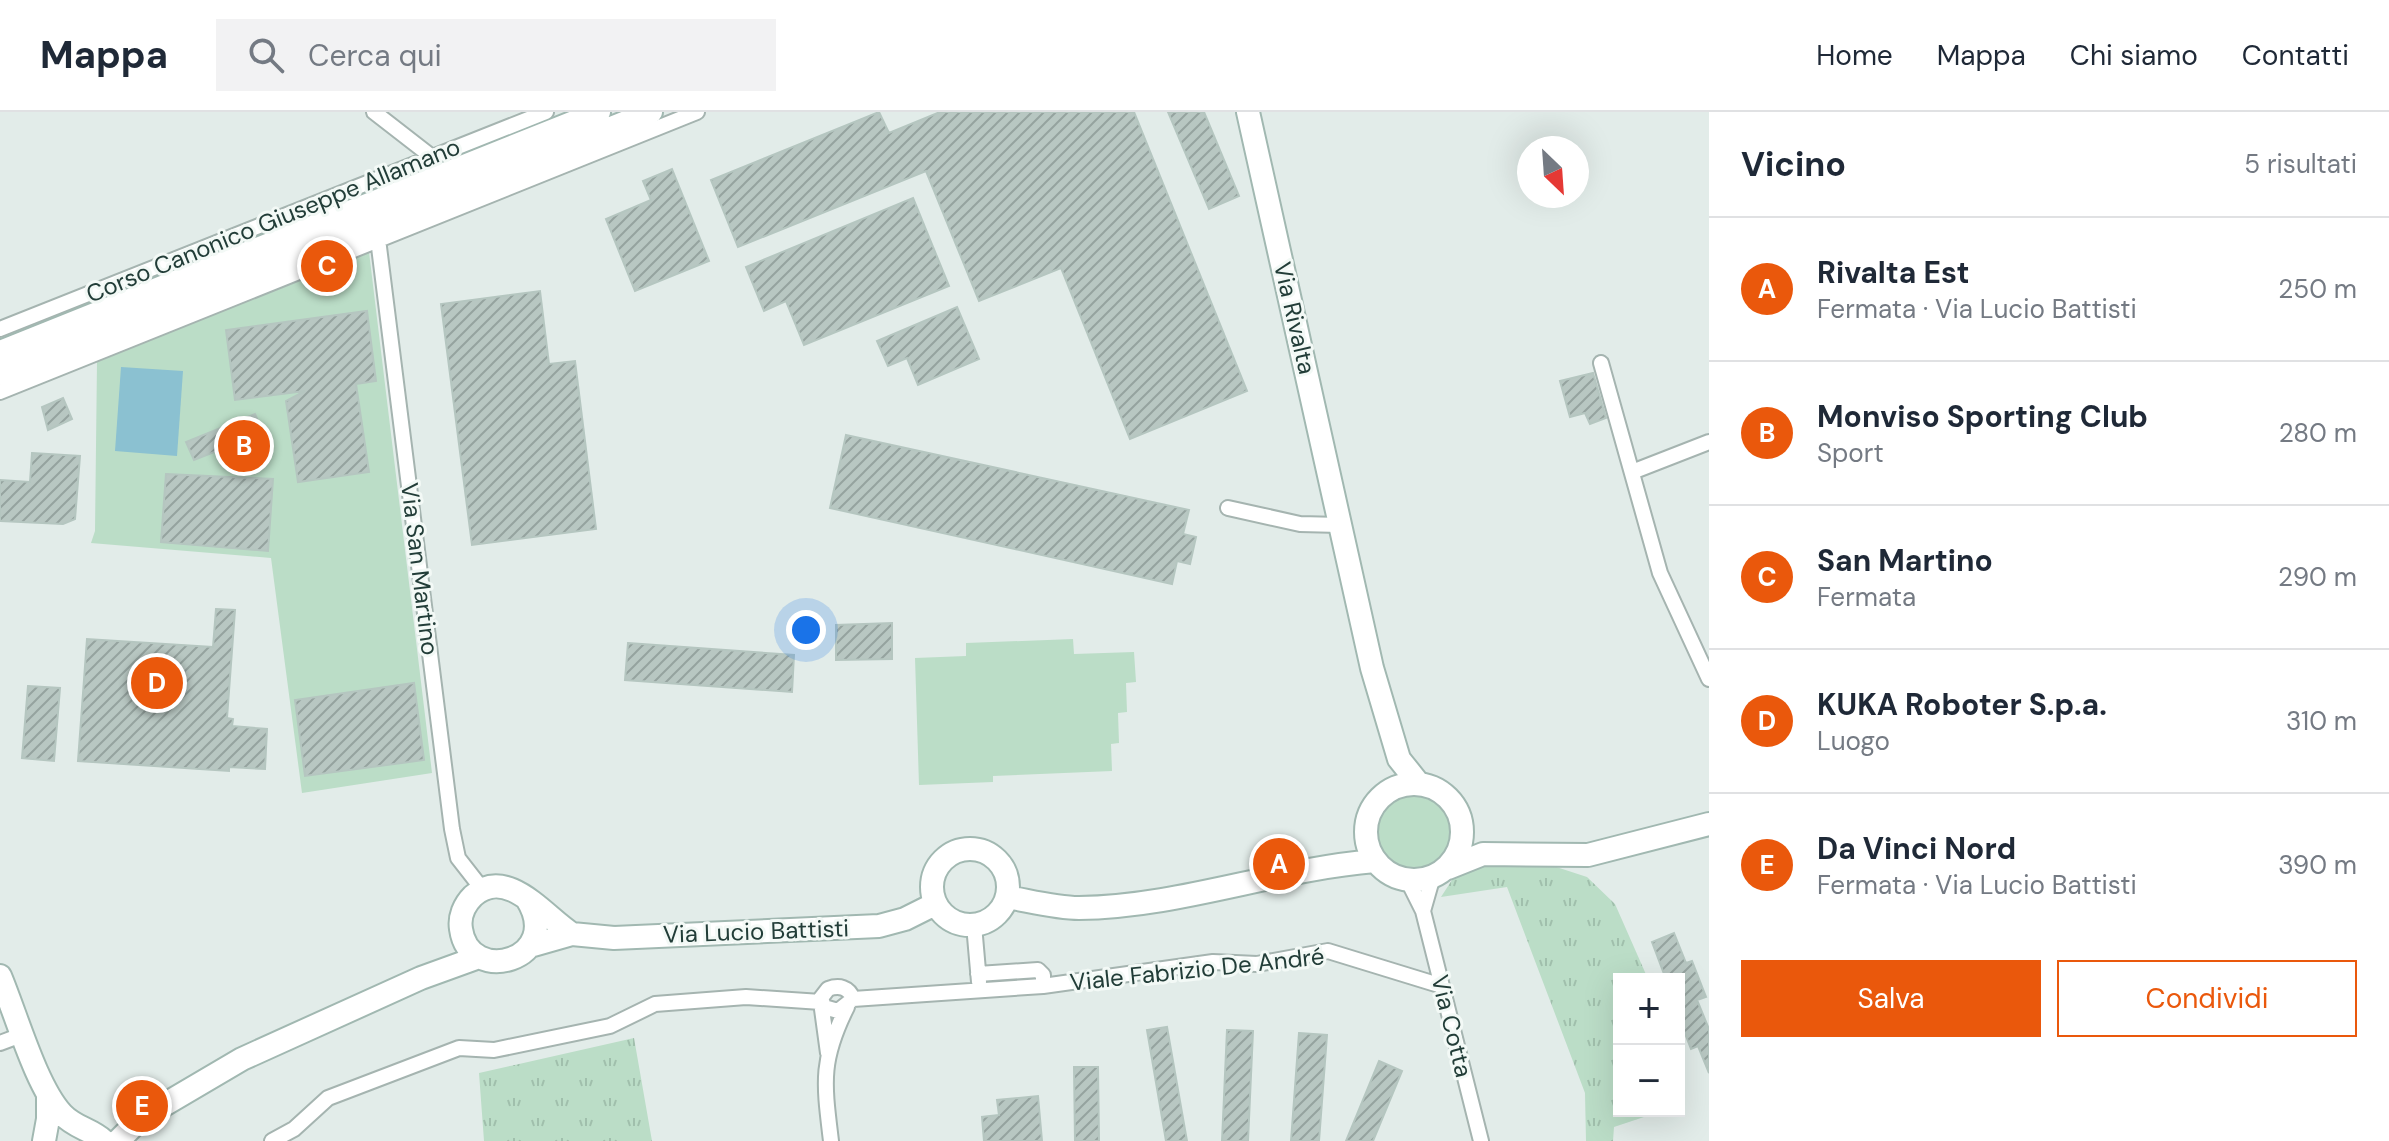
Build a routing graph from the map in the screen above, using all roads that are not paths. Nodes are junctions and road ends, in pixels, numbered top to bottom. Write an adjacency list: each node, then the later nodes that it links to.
1 (374, 112): 7 (street)
2 (546, 112): 7 (street, Corso Canonico Giuseppe Allamano)
3 (599, 112): 10 (street, Corso Canonico Giuseppe Allamano)
4 (651, 112): 12 (street, Corso Canonico Giuseppe Allamano)
5 (697, 112): 8 (street)
6 (1248, 112): 17 (street, Via Rivalta)
7 (432, 157): 9 (street, Corso Canonico Giuseppe Allamano)
8 (378, 239): 13 (street); 30 (street, Via San Martino)
9 (0, 329)
10 (0, 352)
11 (1601, 363): 15 (street)
12 (0, 374)
13 (0, 392)
14 (1709, 442): 15 (street)
15 (1632, 472): 18 (street)
16 (1228, 508): 17 (street)
17 (1340, 525): 19 (street, Via Rivalta)
18 (1709, 679)
19 (1399, 759): 20 (street, Via Rivalta); 21 (street)
20 (1419, 784): 21 (street); 23 (street)
21 (1391, 790): 24 (street)
22 (1709, 824): 25 (street)
23 (1462, 826): 25 (street); 28 (street)
24 (1367, 835): 26 (street); 27 (street)
25 (1522, 855): 28 (street)
26 (1375, 861): 27 (street); 29 (street)
27 (1315, 868): 31 (street)
28 (1438, 873): 29 (street); 34 (street)
29 (1407, 879): 34 (street, Via Cotta)
30 (483, 890): 32 (street); 35 (street, Via Lucio Battisti)
31 (1007, 897): 33 (street); 36 (street)
32 (527, 899): 37 (street); 38 (street)
33 (935, 904): 36 (street); 37 (street, Via Lucio Battisti)
34 (1423, 911): 44 (street, Via Cotta)
35 (461, 913): 39 (street); 42 (street, Via Lucio Battisti)
36 (974, 925): 40 (street)
37 (572, 934): 38 (street, Via Lucio Battisti)
38 (530, 946): 39 (street, Via Lucio Battisti)
39 (479, 957): 42 (street, Via Lucio Battisti)
40 (978, 974): 43 (street, Viale Fabrizio De André); 45 (street)
41 (0, 976): 48 (street)
42 (421, 978): 52 (street, Via Lucio Battisti)
43 (1043, 986): 44 (street, Viale Fabrizio De André); 45 (street, Viale Fabrizio De André)
44 (1442, 986): 58 (street, Via Cotta)
45 (980, 991): 47 (street, Viale Fabrizio De André)
46 (821, 1002): 47 (street, Viale Fabrizio De André); 47 (street, Viale Fabrizio De André); 50 (street); 56 (street, Viale Fabrizio De André)
47 (850, 1003): 50 (street)
48 (24, 1034): 49 (street); 51 (street)
49 (0, 1043)
50 (828, 1053): 57 (street)
51 (48, 1095): 53 (street); 54 (street)
52 (140, 1119): 53 (street, Via Lucio Battisti); 55 (street, Via Lucio Battisti)
53 (91, 1133): 54 (street, Via Lucio Battisti)
54 (44, 1141)
55 (118, 1141)
56 (272, 1141)
57 (831, 1141)
58 (1481, 1141)

